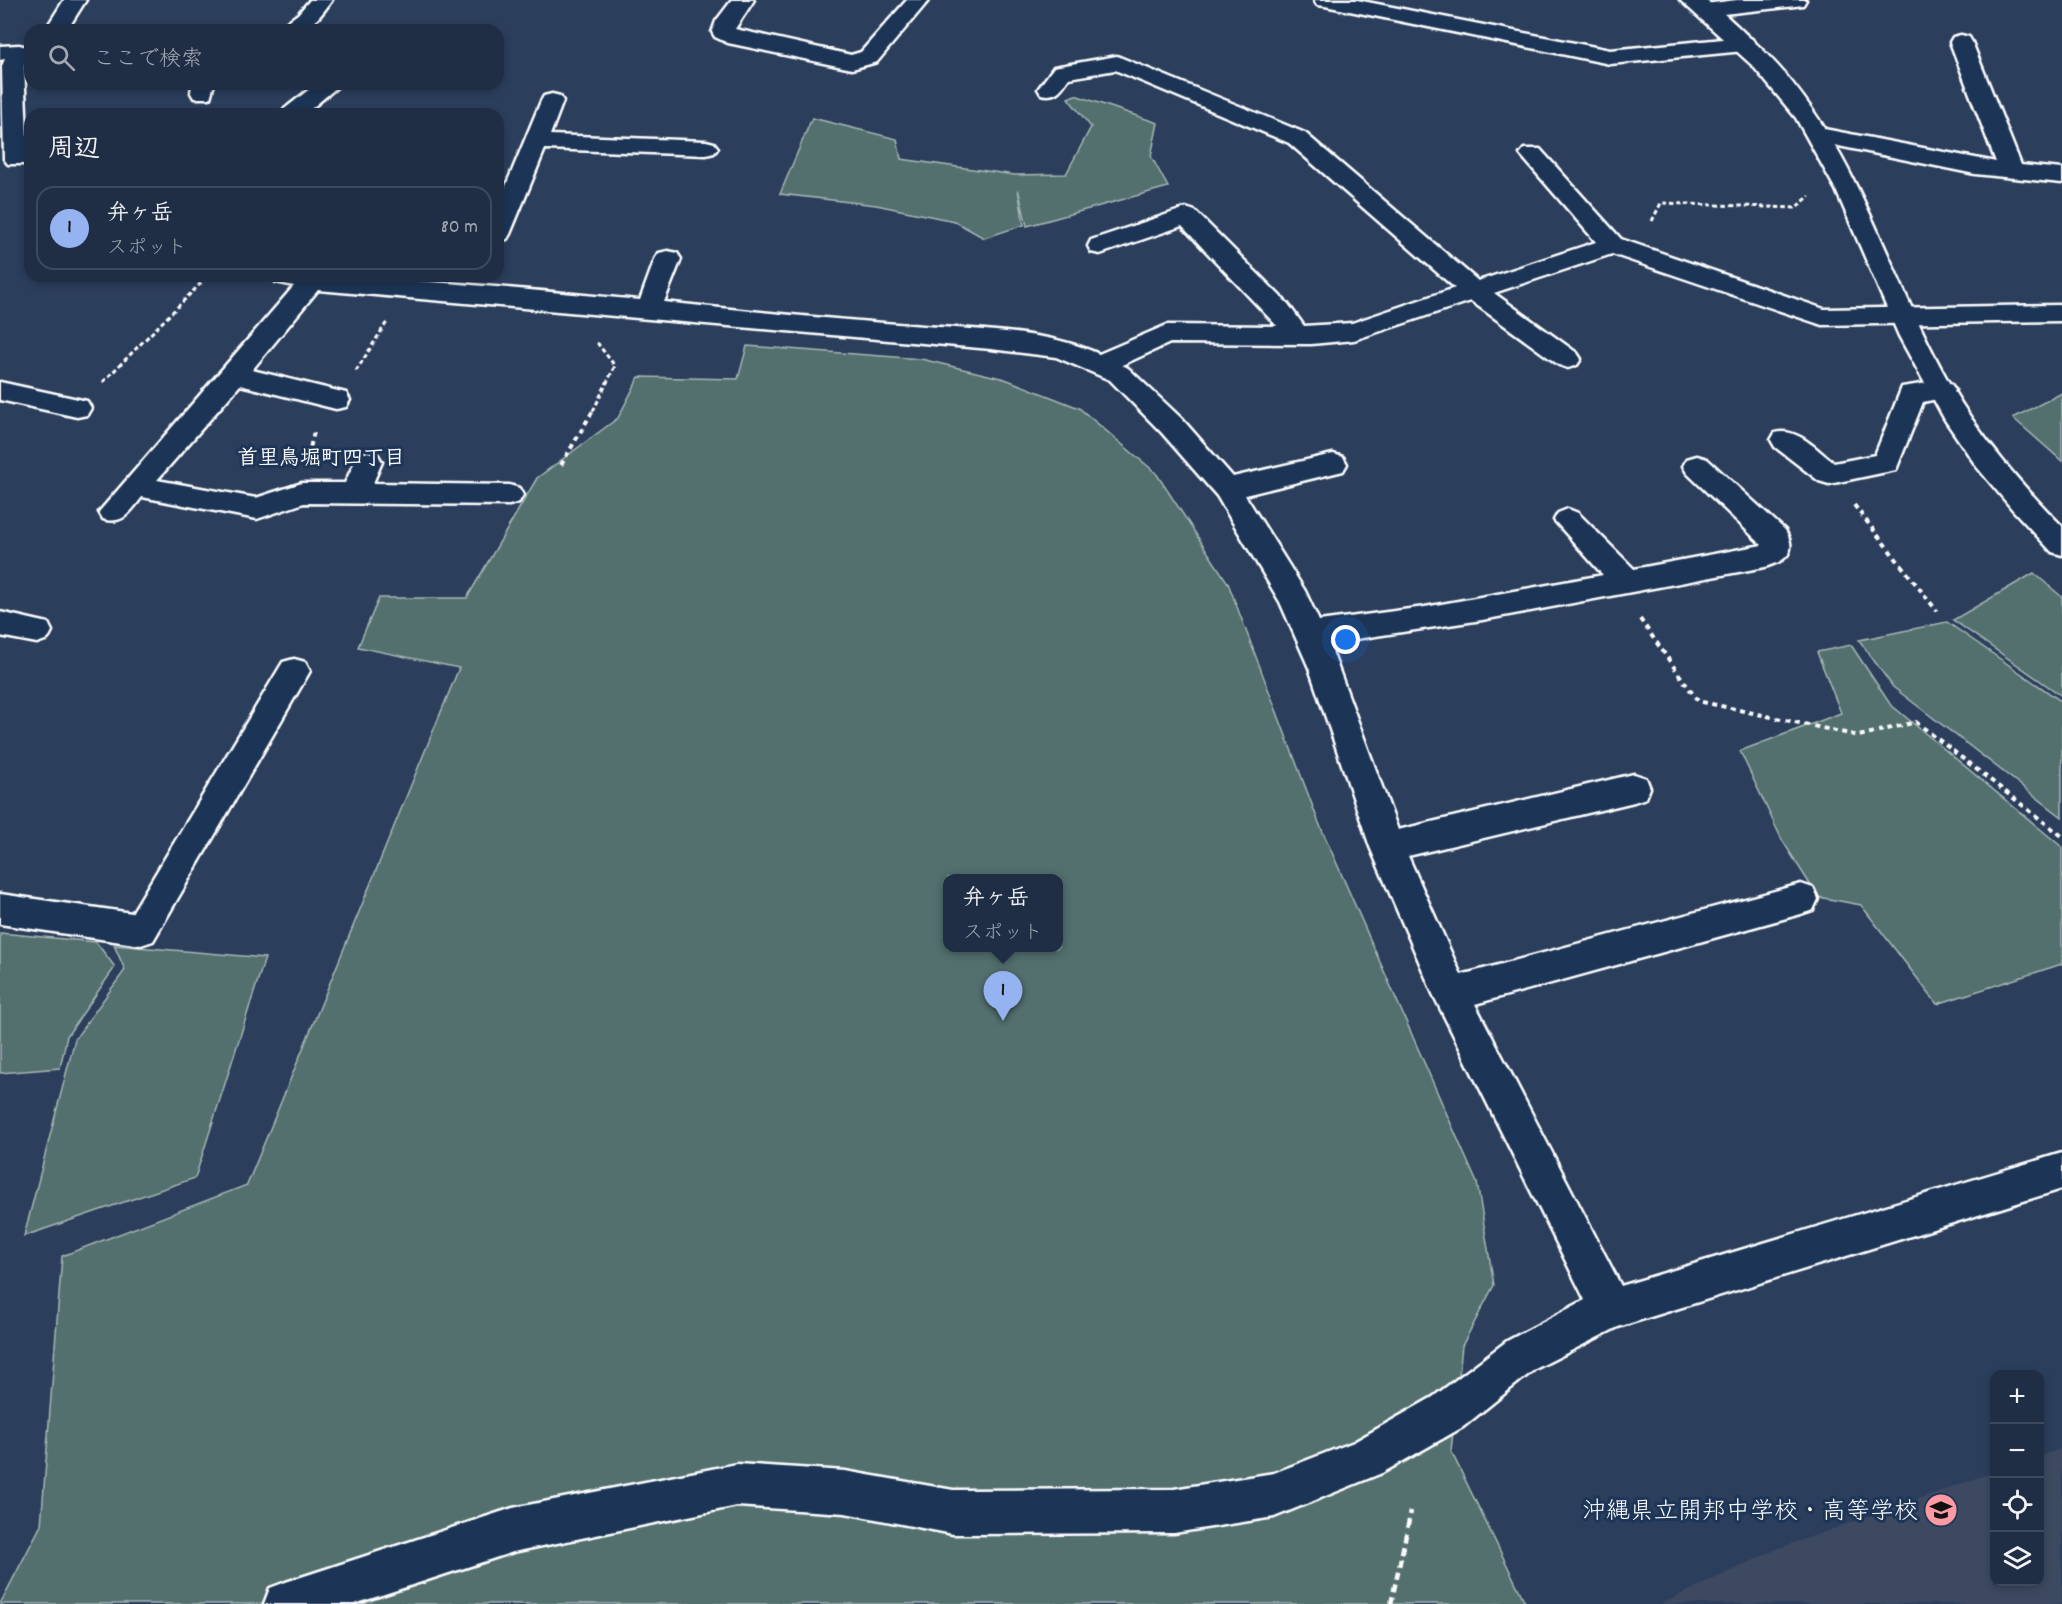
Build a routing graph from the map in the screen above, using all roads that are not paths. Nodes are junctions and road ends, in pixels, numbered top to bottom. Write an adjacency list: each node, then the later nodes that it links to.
1 (75, 0): 8 (street)
2 (321, 0): 9 (street)
3 (742, 0): 4 (street)
4 (918, 0)
5 (1325, 0): 11 (street)
6 (1795, 0): 7 (street)
7 (1698, 5): 11 (street)
8 (60, 24)
9 (298, 24)
10 (1960, 42): 22 (street)
11 (1744, 44): 17 (street)
12 (16, 53): 21 (street)
13 (1049, 89): 31 (street)
14 (322, 90): 16 (street)
15 (552, 101): 18 (street)
16 (298, 108)
17 (1819, 135): 22 (street); 34 (street)
18 (536, 142): 19 (street); 24 (street)
19 (706, 148)
20 (1532, 154): 25 (street)
21 (15, 164)
22 (2012, 172): 23 (street)
23 (2062, 176)
24 (504, 219)
25 (1612, 245): 31 (street); 34 (street)
26 (1100, 246): 35 (street)
27 (668, 259): 32 (street)
28 (312, 282): 38 (street)
29 (377, 282): 30 (street)
30 (472, 285): 32 (street)
31 (1474, 291): 35 (street); 36 (street)
32 (649, 309): 37 (street)
33 (2062, 313): 34 (street)
34 (1903, 317): 39 (street)
35 (1296, 334): 37 (street)
36 (1568, 358)
37 (1102, 364): 48 (street)
38 (234, 375): 41 (street); 47 (street)
39 (1941, 390): 43 (street); 53 (street)
40 (0, 391): 42 (street)
41 (336, 400)
42 (77, 408)
43 (1785, 440)
44 (368, 462): 49 (street)
45 (1333, 464): 48 (street)
46 (1697, 466): 54 (street)
47 (135, 486): 49 (street); 51 (street)
48 (1227, 489): 57 (street)
49 (355, 493): 50 (street)
50 (509, 495)
51 (113, 512)
52 (1568, 520): 54 (street)
53 (2062, 544)
54 (1621, 582): 57 (street)
55 (0, 624): 56 (street)
56 (37, 631)
57 (1311, 634): 60 (street)
58 (294, 671): 62 (street)
59 (1634, 788): 60 (street)
60 (1387, 847): 63 (street)
61 (1801, 899): 63 (street)
62 (0, 909)
63 (1451, 994): 65 (street)
64 (2062, 1171): 65 (street)
65 (1611, 1309): 66 (street)
66 (286, 1604)

